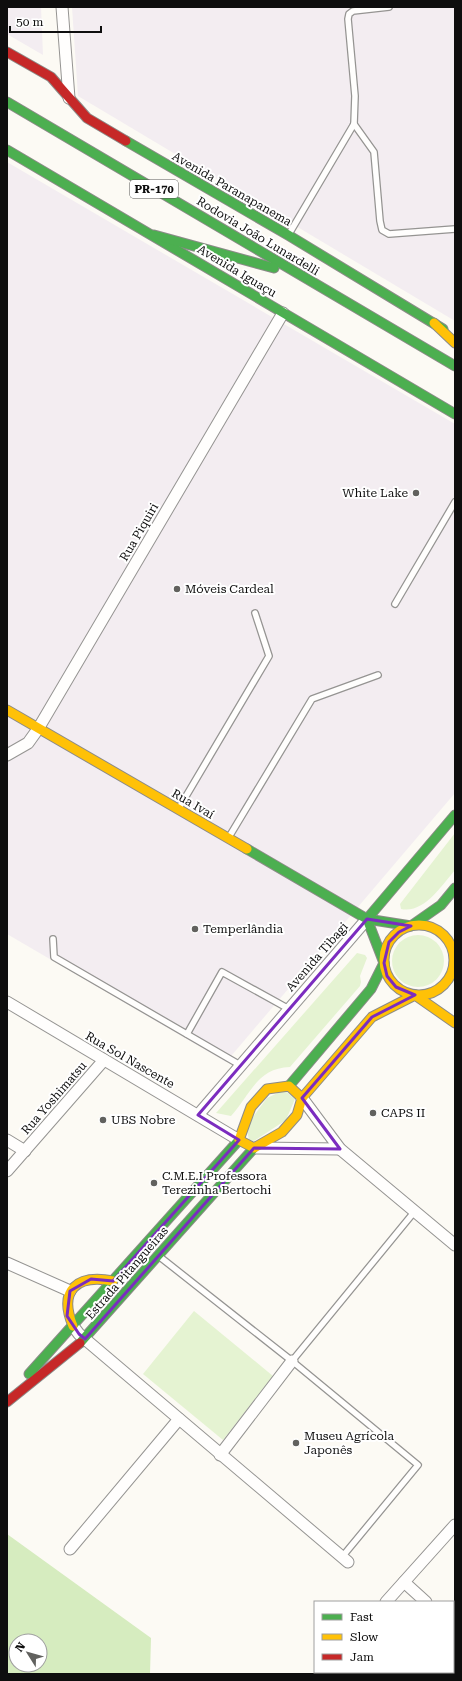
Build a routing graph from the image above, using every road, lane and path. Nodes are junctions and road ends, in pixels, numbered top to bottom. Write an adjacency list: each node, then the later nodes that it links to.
1 (62, 7): 4 (street)
2 (389, 7): 6 (lane)
3 (7, 52): 4 (main road, Avenida Paranapanema)
4 (69, 98): 10 (main road, Avenida Paranapanema)
5 (7, 102): 11 (main road, Rodovia João Lunardelli / PR-170)
6 (354, 124): 8 (lane); 10 (lane)
7 (7, 150): 9 (main road, Avenida Iguaçu)
8 (455, 229)
9 (154, 235): 11 (main road); 12 (main road, Avenida Iguaçu)
10 (288, 235): 13 (main road, Avenida Paranapanema)
11 (302, 276): 16 (main road, Rodovia João Lunardelli / PR-170)
12 (283, 313): 17 (main road, Avenida Iguaçu); 23 (street, Rua Piquiri)
13 (434, 323): 14 (main road, Avenida Paranapanema); 15 (main road)
14 (455, 335)
15 (455, 343)
16 (455, 366)
17 (455, 414)
18 (455, 502): 19 (lane)
19 (396, 604)
20 (255, 613): 25 (lane)
21 (378, 675): 27 (lane)
22 (7, 710): 23 (main road, Rua Ivaí)
23 (38, 728): 24 (street, Rua Piquiri); 25 (main road, Rua Ivaí)
24 (7, 755)
25 (178, 810): 27 (main road, Rua Ivaí)
26 (455, 815): 29 (main road, Avenida Tibagi)
27 (228, 839): 29 (main road, Rua Ivaí)
28 (455, 888): 30 (main road)
29 (367, 919): 30 (main road, Rua Ivaí); 34 (main road); 37 (street, Avenida Tibagi)
30 (412, 926): 33 (main road); 34 (main road)
31 (53, 939): 39 (lane)
32 (455, 942): 33 (main road)
33 (455, 958): 35 (main road)
34 (384, 963): 35 (main road); 42 (main road)
35 (415, 995): 38 (main road); 43 (main road)
36 (7, 1002): 40 (street, Rua Sol Nascente)
37 (289, 1009): 39 (lane); 41 (street, Avenida Tibagi)
38 (455, 1023)
39 (186, 1034): 41 (lane)
40 (104, 1060): 44 (street, Rua Sol Nascente); 49 (street, Rua Yoshimatsu)
41 (240, 1065): 44 (street, Avenida Tibagi)
42 (289, 1086): 43 (main road); 46 (main road)
43 (302, 1098): 47 (main road, Estrada Pitangueiras); 48 (street)
44 (198, 1115): 46 (street, Rua Sol Nascente)
45 (7, 1140): 49 (street)
46 (240, 1140): 47 (main road); 55 (main road, Estrada Pitangueiras)
47 (254, 1148): 48 (street); 53 (main road, Estrada Pitangueiras)
48 (340, 1149): 51 (street)
49 (25, 1150): 50 (street, Rua Yoshimatsu)
50 (7, 1171)
51 (415, 1211): 52 (street); 59 (lane)
52 (455, 1245)
53 (158, 1256): 58 (main road, Estrada Pitangueiras); 59 (lane)
54 (7, 1264): 56 (street)
55 (113, 1281): 56 (main road); 57 (main road, Estrada Pitangueiras)
56 (70, 1291): 57 (main road)
57 (72, 1326): 58 (street); 60 (main road, Estrada Pitangueiras)
58 (85, 1339): 61 (main road, Estrada Pitangueiras); 62 (street)
59 (292, 1362): 63 (street); 66 (lane)
60 (7, 1398)
61 (7, 1402)
62 (179, 1419): 63 (street); 65 (street)
63 (220, 1455): 66 (street)
64 (455, 1525): 67 (street)
65 (70, 1549)
66 (345, 1560)
67 (404, 1582): 68 (street); 69 (street)
68 (387, 1601)
69 (425, 1601)

